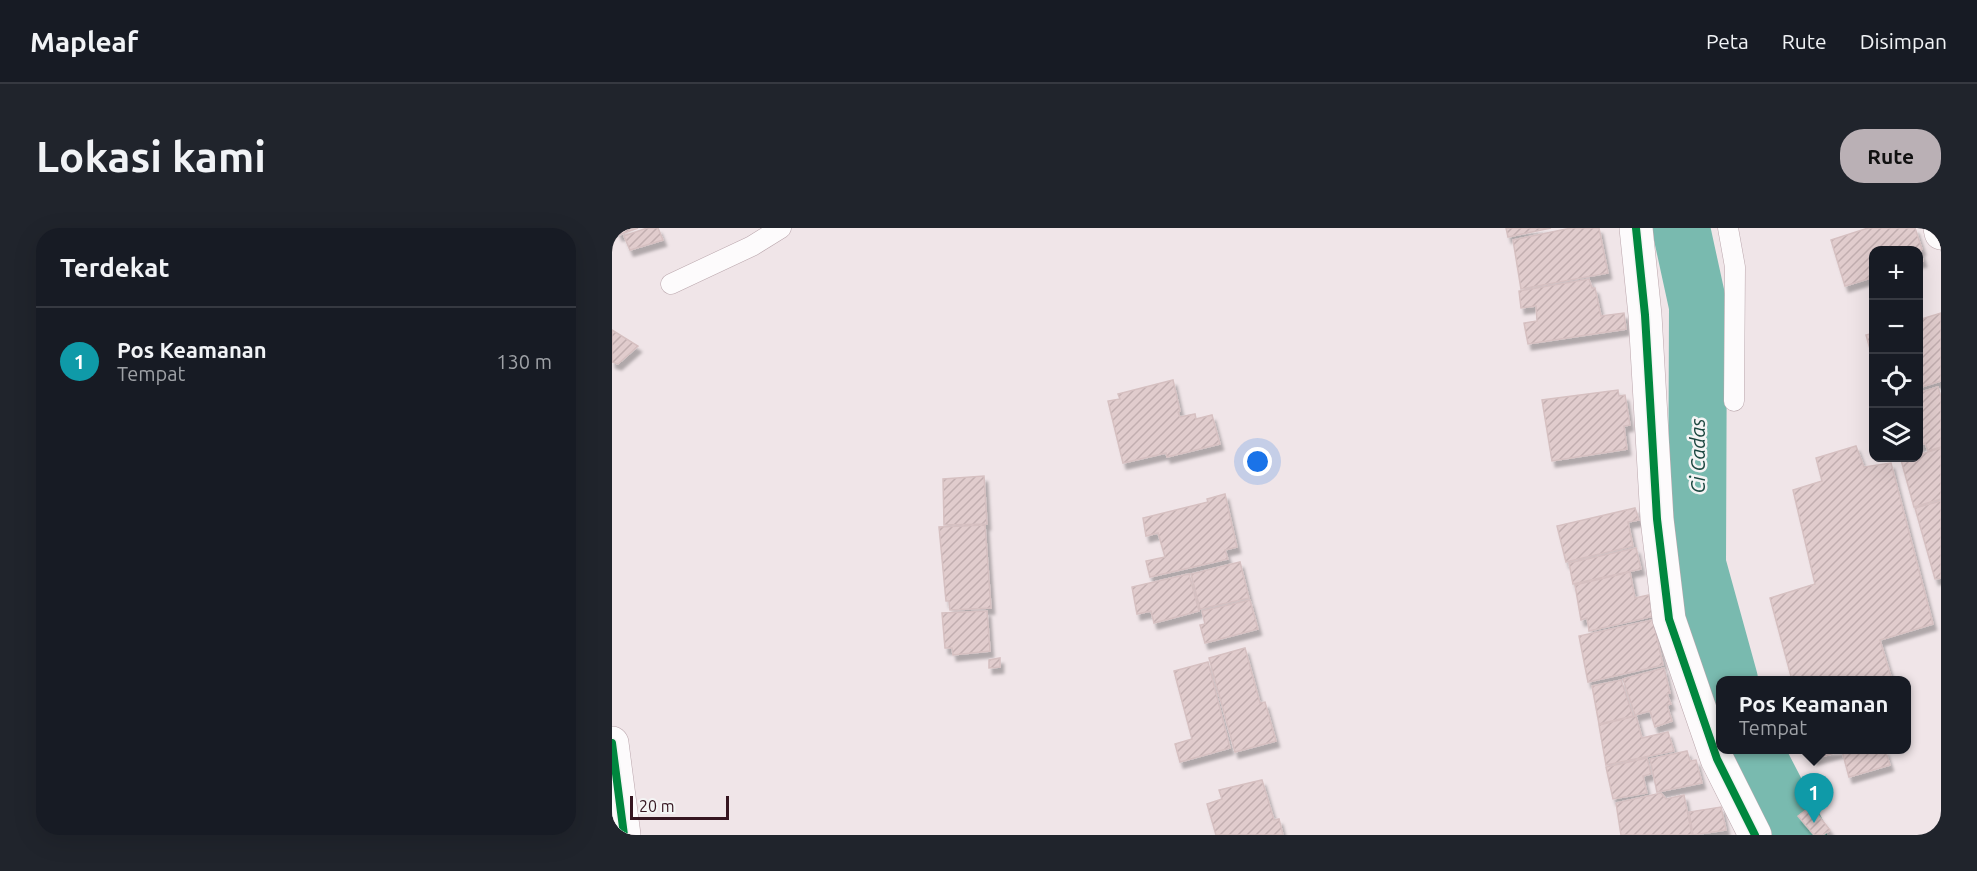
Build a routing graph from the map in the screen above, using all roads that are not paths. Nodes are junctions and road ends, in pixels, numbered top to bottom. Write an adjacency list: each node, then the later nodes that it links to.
1 (781, 228): 6 (lane)
2 (1636, 228): 10 (street)
3 (1728, 228): 7 (lane)
4 (1940, 228): 5 (street)
5 (1941, 233)
6 (671, 284)
7 (1734, 402)
8 (612, 743): 9 (street)
9 (624, 835)
10 (1755, 835)

